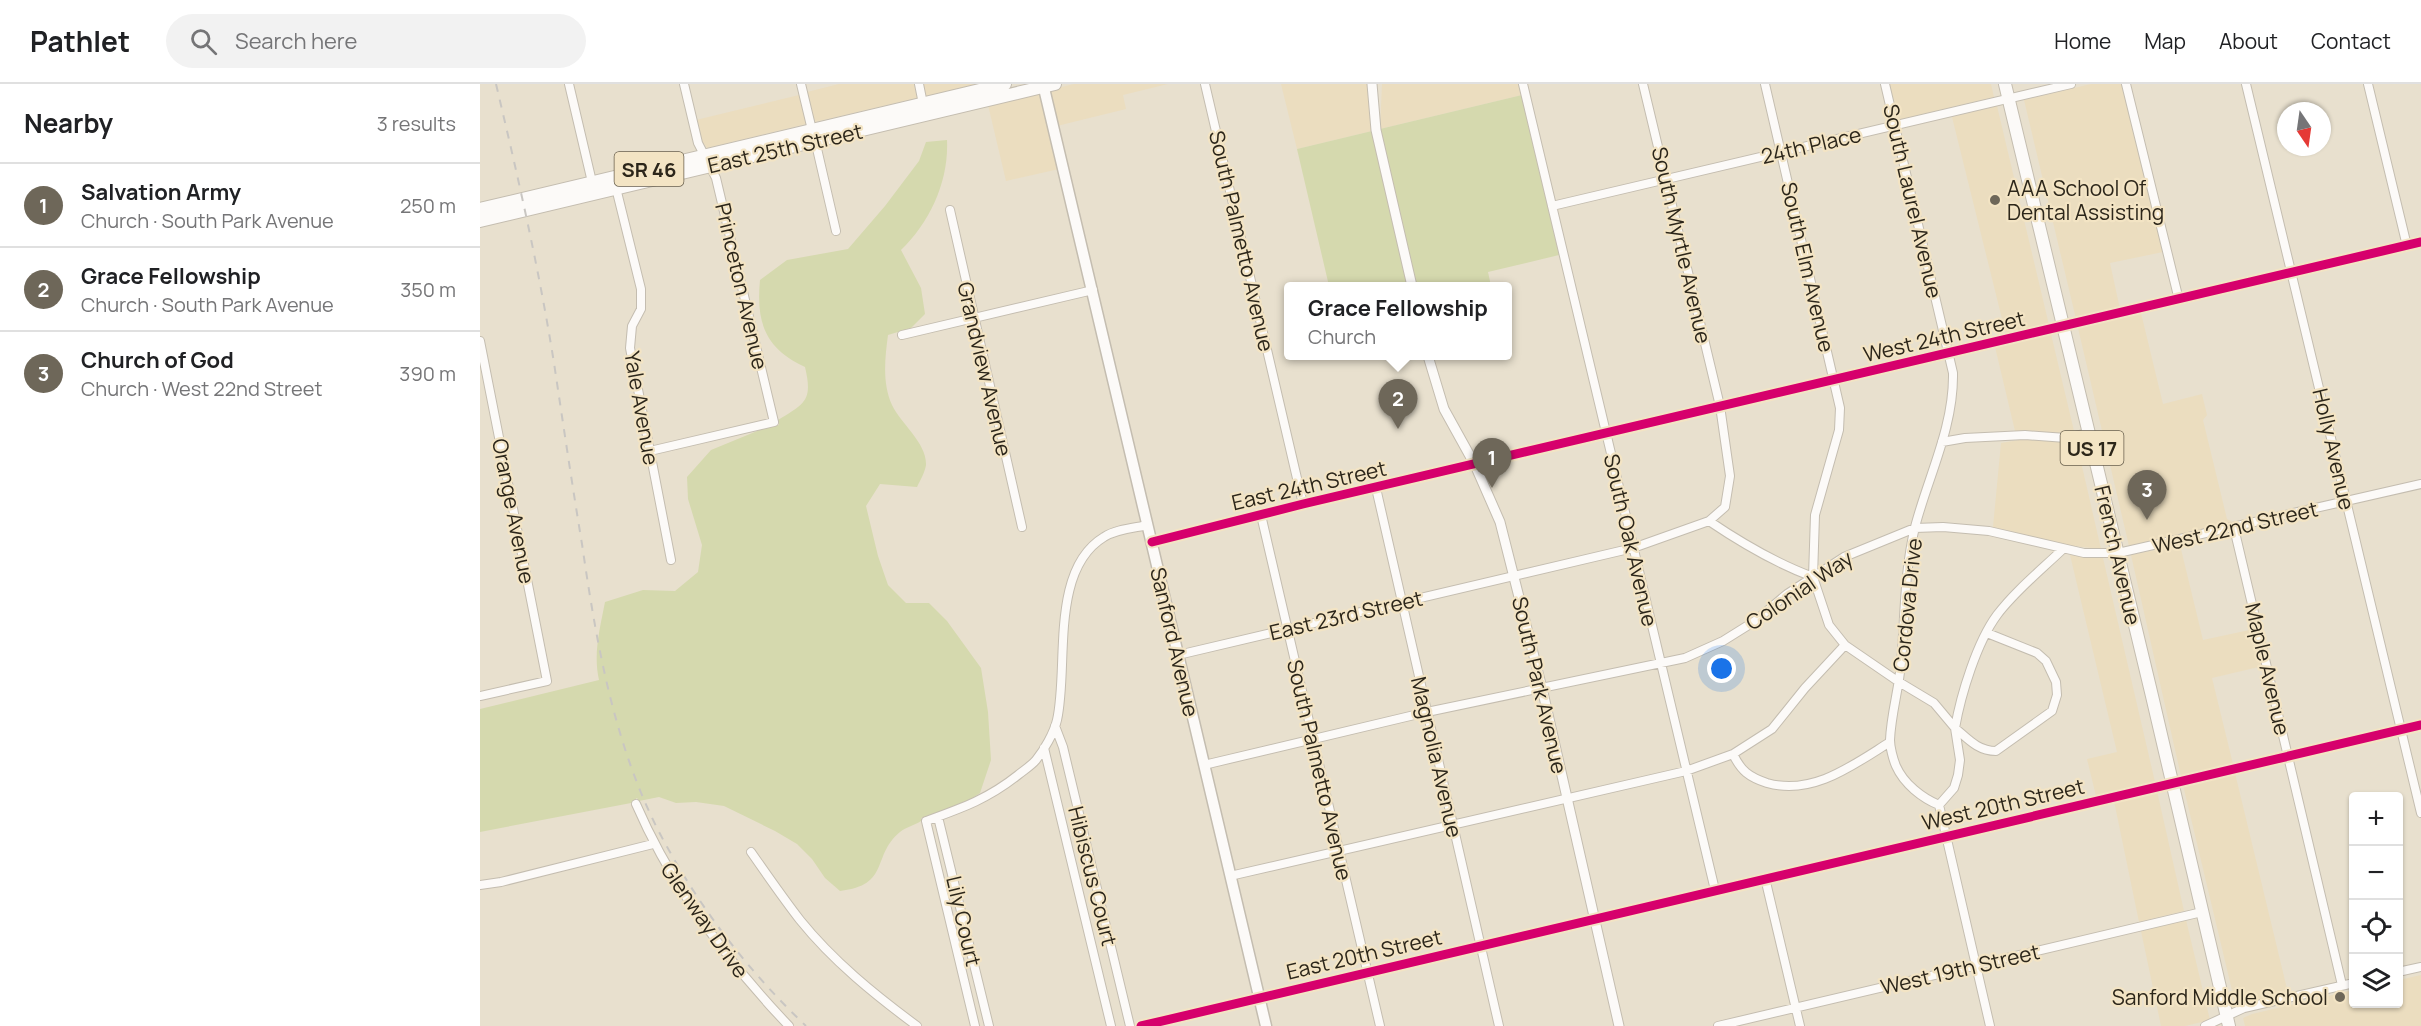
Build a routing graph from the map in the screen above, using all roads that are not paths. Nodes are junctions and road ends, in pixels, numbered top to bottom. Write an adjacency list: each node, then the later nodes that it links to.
1 (569, 84): 25 (street)
2 (684, 84): 23 (street, Princeton Avenue)
3 (801, 84): 21 (street)
4 (919, 84): 19 (street)
5 (1005, 84): 19 (main road, East 25th Street)
6 (1205, 84): 56 (street, South Palmetto Avenue)
7 (1372, 84): 37 (street)
8 (1523, 84): 28 (street, South Oak Avenue)
9 (1643, 84): 24 (street, South Myrtle Avenue)
10 (1765, 84): 22 (street, South Elm Avenue)
11 (1885, 84): 20 (street, South Laurel Avenue)
12 (2005, 84): 18 (main road, French Avenue / US 17)
13 (2071, 84): 18 (street, 24th Place)
14 (2126, 84): 39 (street)
15 (2246, 84): 36 (street, Holly Avenue)
16 (2368, 84): 35 (street)
17 (1047, 85): 21 (main road, East 25th Street / SR 46); 38 (main road, Sanford Avenue)
18 (2009, 98): 20 (street, 24th Place); 41 (main road, French Avenue / US 17)
19 (923, 104): 21 (main road, East 25th Street)
20 (1895, 125): 22 (street, 24th Place); 44 (street, South Laurel Avenue)
21 (813, 135): 23 (main road, East 25th Street / SR 46); 33 (street)
22 (1781, 152): 24 (street, 24th Place); 46 (street, South Elm Avenue)
23 (708, 160): 25 (main road, East 25th Street / SR 46); 26 (main road, East 25th Street / SR 46); 51 (street, Princeton Avenue)
24 (1666, 179): 28 (street, 24th Place); 47 (street, South Myrtle Avenue)
25 (592, 182): 27 (main road, East 25th Street / SR 46)
26 (616, 188): 32 (main road, East 25th Street / SR 46); 51 (street, Yale Avenue)
27 (513, 201): 29 (main road, East 25th Street / SR 46); 31 (main road)
28 (1552, 206): 49 (street, South Oak Avenue)
29 (480, 209)
30 (950, 210): 40 (street, Grandview Avenue)
31 (480, 214)
32 (480, 221)
33 (836, 231)
34 (2421, 242): 35 (street, West 24th Street)
35 (2407, 246): 36 (street, West 24th Street)
36 (2292, 272): 39 (street, West 24th Street); 55 (street, Holly Avenue)
37 (1411, 282)
38 (1093, 290): 40 (street); 59 (main road, Sanford Avenue)
39 (2179, 300): 41 (street, West 24th Street)
40 (974, 319): 42 (street); 60 (street, Grandview Avenue)
41 (2064, 327): 44 (street, West 24th Street); 48 (main road, French Avenue / US 17)
42 (902, 335)
43 (480, 340): 78 (street, Orange Avenue)
44 (1949, 353): 46 (street, West 24th Street); 50 (street, Cordova Drive)
45 (1429, 360): 52 (street, South Park Avenue)
46 (1835, 380): 47 (street, West 24th Street); 69 (street, South Elm Avenue)
47 (1720, 406): 49 (street, West 24th Street); 58 (street, South Myrtle Avenue)
48 (2089, 433): 50 (street); 66 (main road, French Avenue / US 17)
49 (1606, 434): 52 (street, West 24th Street); 64 (street, South Oak Avenue)
50 (1942, 442): 61 (street, Cordova Drive)
51 (650, 451): 67 (street, Yale Avenue)
52 (1474, 465): 54 (street, East 24th Street); 68 (street, South Park Avenue)
53 (2421, 484): 55 (street, West 22nd Street)
54 (1376, 488): 56 (street, East 24th Street); 70 (street, Magnolia Avenue)
55 (2347, 501): 62 (street, West 22nd Street); 83 (street, Holly Avenue)
56 (1303, 504): 57 (street, East 24th Street)
57 (1261, 515): 63 (street, East 24th Street); 71 (street, South Palmetto Avenue)
58 (1709, 521): 64 (street, East 23rd Street); 69 (street)
59 (1148, 525): 63 (main road, Sanford Avenue); 81 (street)
60 (1022, 527)
61 (1915, 528): 65 (street, Colonial Way); 69 (street, Colonial Way); 76 (street, Cordova Drive)
62 (2234, 528): 66 (street, West 22nd Street); 88 (street, Maple Avenue)
63 (1152, 542): 74 (main road, Sanford Avenue)
64 (1633, 548): 68 (street, East 23rd Street); 75 (street, South Oak Avenue)
65 (2063, 549): 66 (street, Colonial Way); 72 (street)
66 (2118, 553): 91 (main road, French Avenue / US 17)
67 (671, 560)
68 (1515, 576): 70 (street, East 23rd Street); 77 (street, South Park Avenue)
69 (1813, 578): 73 (street); 75 (street, Colonial Way)
70 (1402, 603): 71 (street, East 23rd Street); 79 (street, Magnolia Avenue)
71 (1287, 629): 74 (street, East 23rd Street); 84 (street, South Palmetto Avenue)
72 (1986, 633): 82 (street); 82 (street)
73 (1845, 645): 76 (street); 87 (street)
74 (1178, 655): 89 (main road, Sanford Avenue)
75 (1660, 663): 77 (street); 90 (street, South Oak Avenue)
76 (1899, 682): 82 (street); 85 (street, Cordova Drive)
77 (1542, 688): 79 (street); 92 (street, South Park Avenue)
78 (480, 696)
79 (1427, 712): 84 (street); 97 (street, Magnolia Avenue)
80 (2421, 725): 83 (street, West 20th Street)
81 (1056, 726): 86 (street); 123 (street, Hibiscus Court)
82 (1955, 728): 94 (street)
83 (2401, 729): 88 (street, West 20th Street); 95 (street, Holly Avenue)
84 (1313, 740): 89 (street); 100 (street, South Palmetto Avenue)
85 (1890, 742): 87 (street); 94 (street, Cordova Drive)
86 (1044, 748): 96 (street); 122 (street, Hibiscus Court)
87 (1733, 754): 90 (street)
88 (2289, 755): 91 (street, West 20th Street); 114 (street, Maple Avenue)
89 (1204, 765): 102 (main road, Sanford Avenue)
90 (1686, 771): 92 (street); 105 (street, South Oak Avenue)
91 (2173, 783): 98 (street, West 20th Street); 106 (main road, French Avenue / US 17)
92 (1566, 798): 97 (street); 107 (street, South Park Avenue)
93 (636, 804): 99 (street, Glenway Drive)
94 (1939, 805): 98 (street)
95 (2421, 813)
96 (938, 817): 120 (street, Lily Court); 121 (street, Lily Court)
97 (1452, 825): 100 (street); 108 (street, Magnolia Avenue)
98 (1945, 836): 103 (street, West 20th Street); 109 (street)
99 (653, 844): 104 (street); 118 (street, Glenway Drive)
100 (1339, 851): 102 (street); 112 (street, South Palmetto Avenue)
101 (751, 852): 119 (street)
102 (1230, 876): 115 (main road, Sanford Avenue)
103 (1765, 878): 105 (street, West 20th Street); 116 (street)
104 (480, 885)
105 (1715, 890): 107 (street, West 20th Street)
106 (2202, 912): 109 (street, West 19th Street); 117 (main road, French Avenue / US 17)
107 (1594, 919): 108 (street, East 20th Street); 128 (street, South Park Avenue)
108 (1480, 946): 112 (street, East 20th Street); 127 (street, Magnolia Avenue)
109 (1975, 965): 116 (street, West 19th Street); 131 (street)
110 (2421, 967): 111 (street)
111 (2403, 971)
112 (1367, 972): 115 (street, East 20th Street); 126 (street, South Palmetto Avenue)
113 (2349, 984): 114 (street)
114 (2342, 985): 117 (street)
115 (1259, 997): 124 (street, East 20th Street); 125 (main road, Sanford Avenue)
116 (1795, 1007): 129 (street, West 19th Street); 130 (street)
117 (2228, 1021): 132 (street)
118 (789, 1026)
119 (917, 1026)
120 (975, 1026)
121 (989, 1026)
122 (1111, 1026)
123 (1130, 1026)
124 (1141, 1026)
125 (1266, 1026)
126 (1380, 1026)
127 (1499, 1026)
128 (1619, 1026)
129 (1718, 1026)
130 (1800, 1026)
131 (1990, 1026)
132 (2205, 1026)

